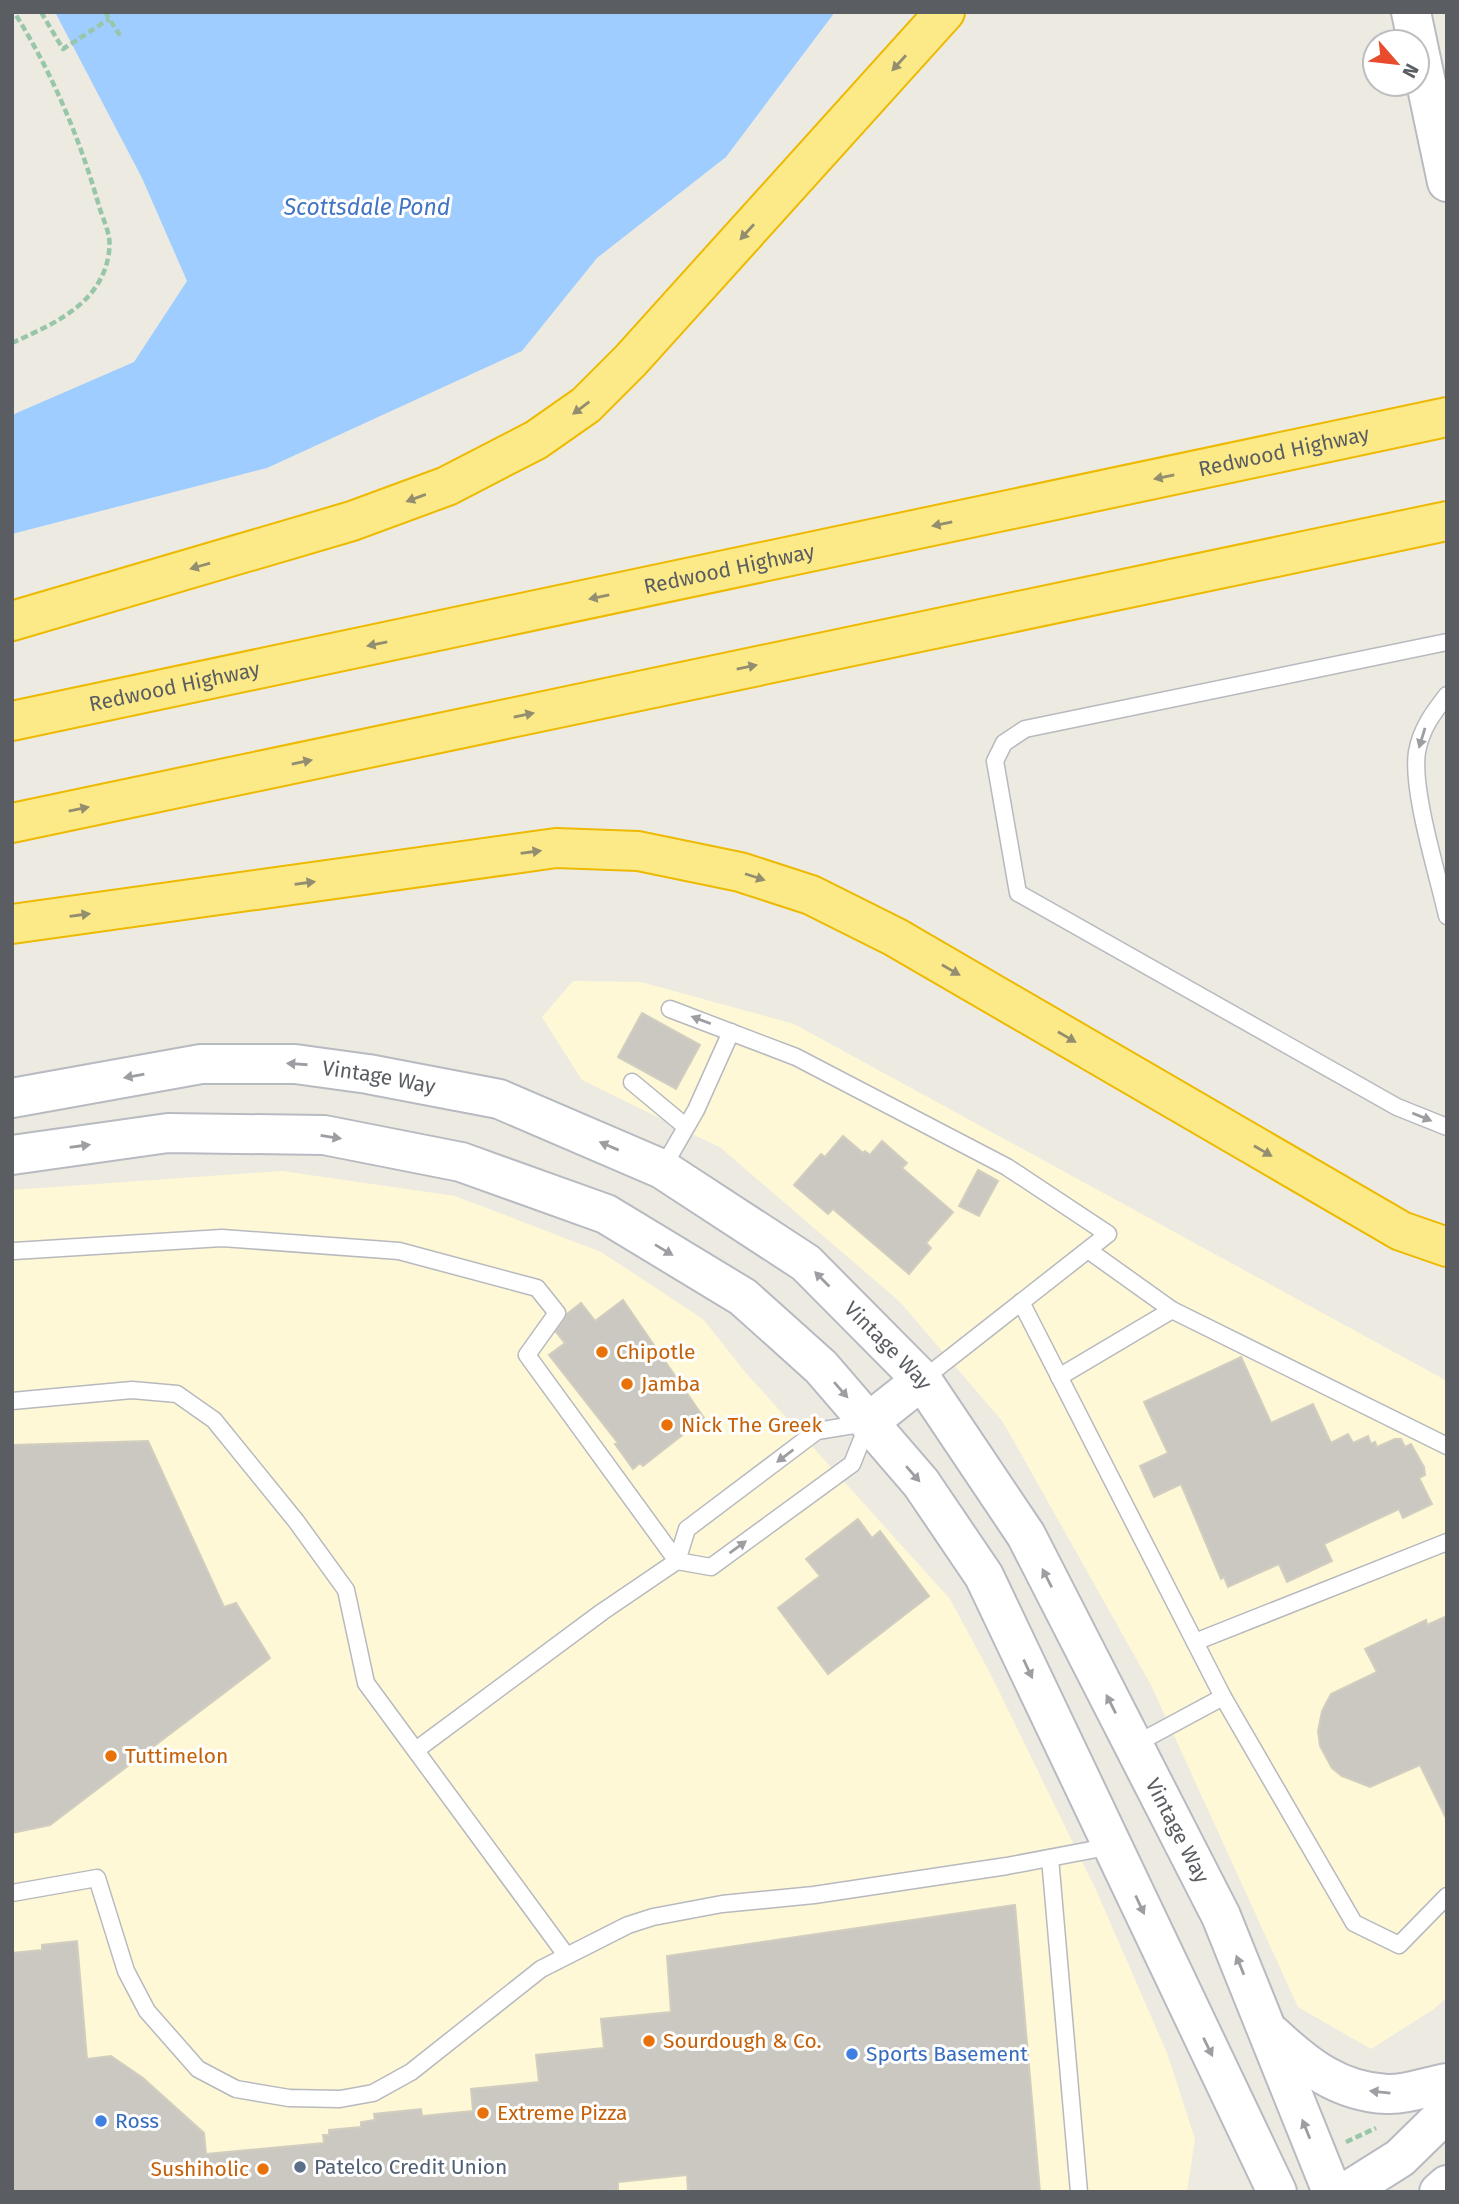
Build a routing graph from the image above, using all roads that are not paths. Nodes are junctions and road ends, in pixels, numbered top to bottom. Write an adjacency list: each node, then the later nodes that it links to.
1 (945, 12): 6 (highway, one-way to 6)
2 (1411, 12): 3 (street)
3 (1447, 182)
4 (1447, 417): 9 (highway, Redwood Highway, one-way to 9)
5 (1447, 521): 10 (highway, one-way to 5)
6 (12, 621)
7 (1447, 642): 18 (lane, one-way to 18)
8 (1447, 695): 11 (lane, one-way to 11)
9 (12, 722)
10 (12, 823)
11 (1447, 916)
12 (12, 924): 21 (highway, one-way to 21)
13 (670, 1009): 14 (lane, one-way to 13)
14 (732, 1032): 17 (lane); 22 (lane)
15 (632, 1082): 17 (lane)
16 (12, 1098): 20 (street, Vintage Way, one-way to 16)
17 (685, 1126): 20 (lane)
18 (1447, 1127)
19 (12, 1155): 29 (street, one-way to 29)
20 (662, 1169): 27 (street, Vintage Way, one-way to 20)
21 (1447, 1247)
22 (1088, 1250): 24 (lane); 25 (lane)
23 (14, 1251): 32 (lane)
24 (1021, 1302): 26 (lane); 27 (lane)
25 (1172, 1310): 26 (lane); 30 (lane)
26 (1059, 1377): 33 (lane)
27 (922, 1380): 29 (street); 35 (street, Vintage Way, one-way to 27)
28 (12, 1401): 36 (lane)
29 (869, 1422): 32 (lane, one-way to 32); 32 (lane, one-way to 29); 37 (street, one-way to 37)
30 (1447, 1446)
31 (1447, 1542): 33 (lane)
32 (677, 1561): 36 (lane)
33 (1195, 1642): 34 (lane)
34 (1223, 1697): 35 (lane); 40 (lane)
35 (1132, 1746): 42 (street, Vintage Way, one-way to 35)
36 (416, 1750): 41 (lane)
37 (1112, 1846): 38 (lane); 47 (street, one-way to 47)
38 (1050, 1858): 41 (lane); 46 (lane)
39 (12, 1893): 41 (lane)
40 (1447, 1896)
41 (566, 1955)
42 (1266, 2028): 43 (street, one-way to 42); 48 (street, Vintage Way, one-way to 42)
43 (1447, 2083)
44 (1447, 2112): 49 (street)
45 (1447, 2185): 50 (street)
46 (1079, 2192)
47 (1277, 2192)
48 (1332, 2192)
49 (1346, 2192)
50 (1439, 2192)

